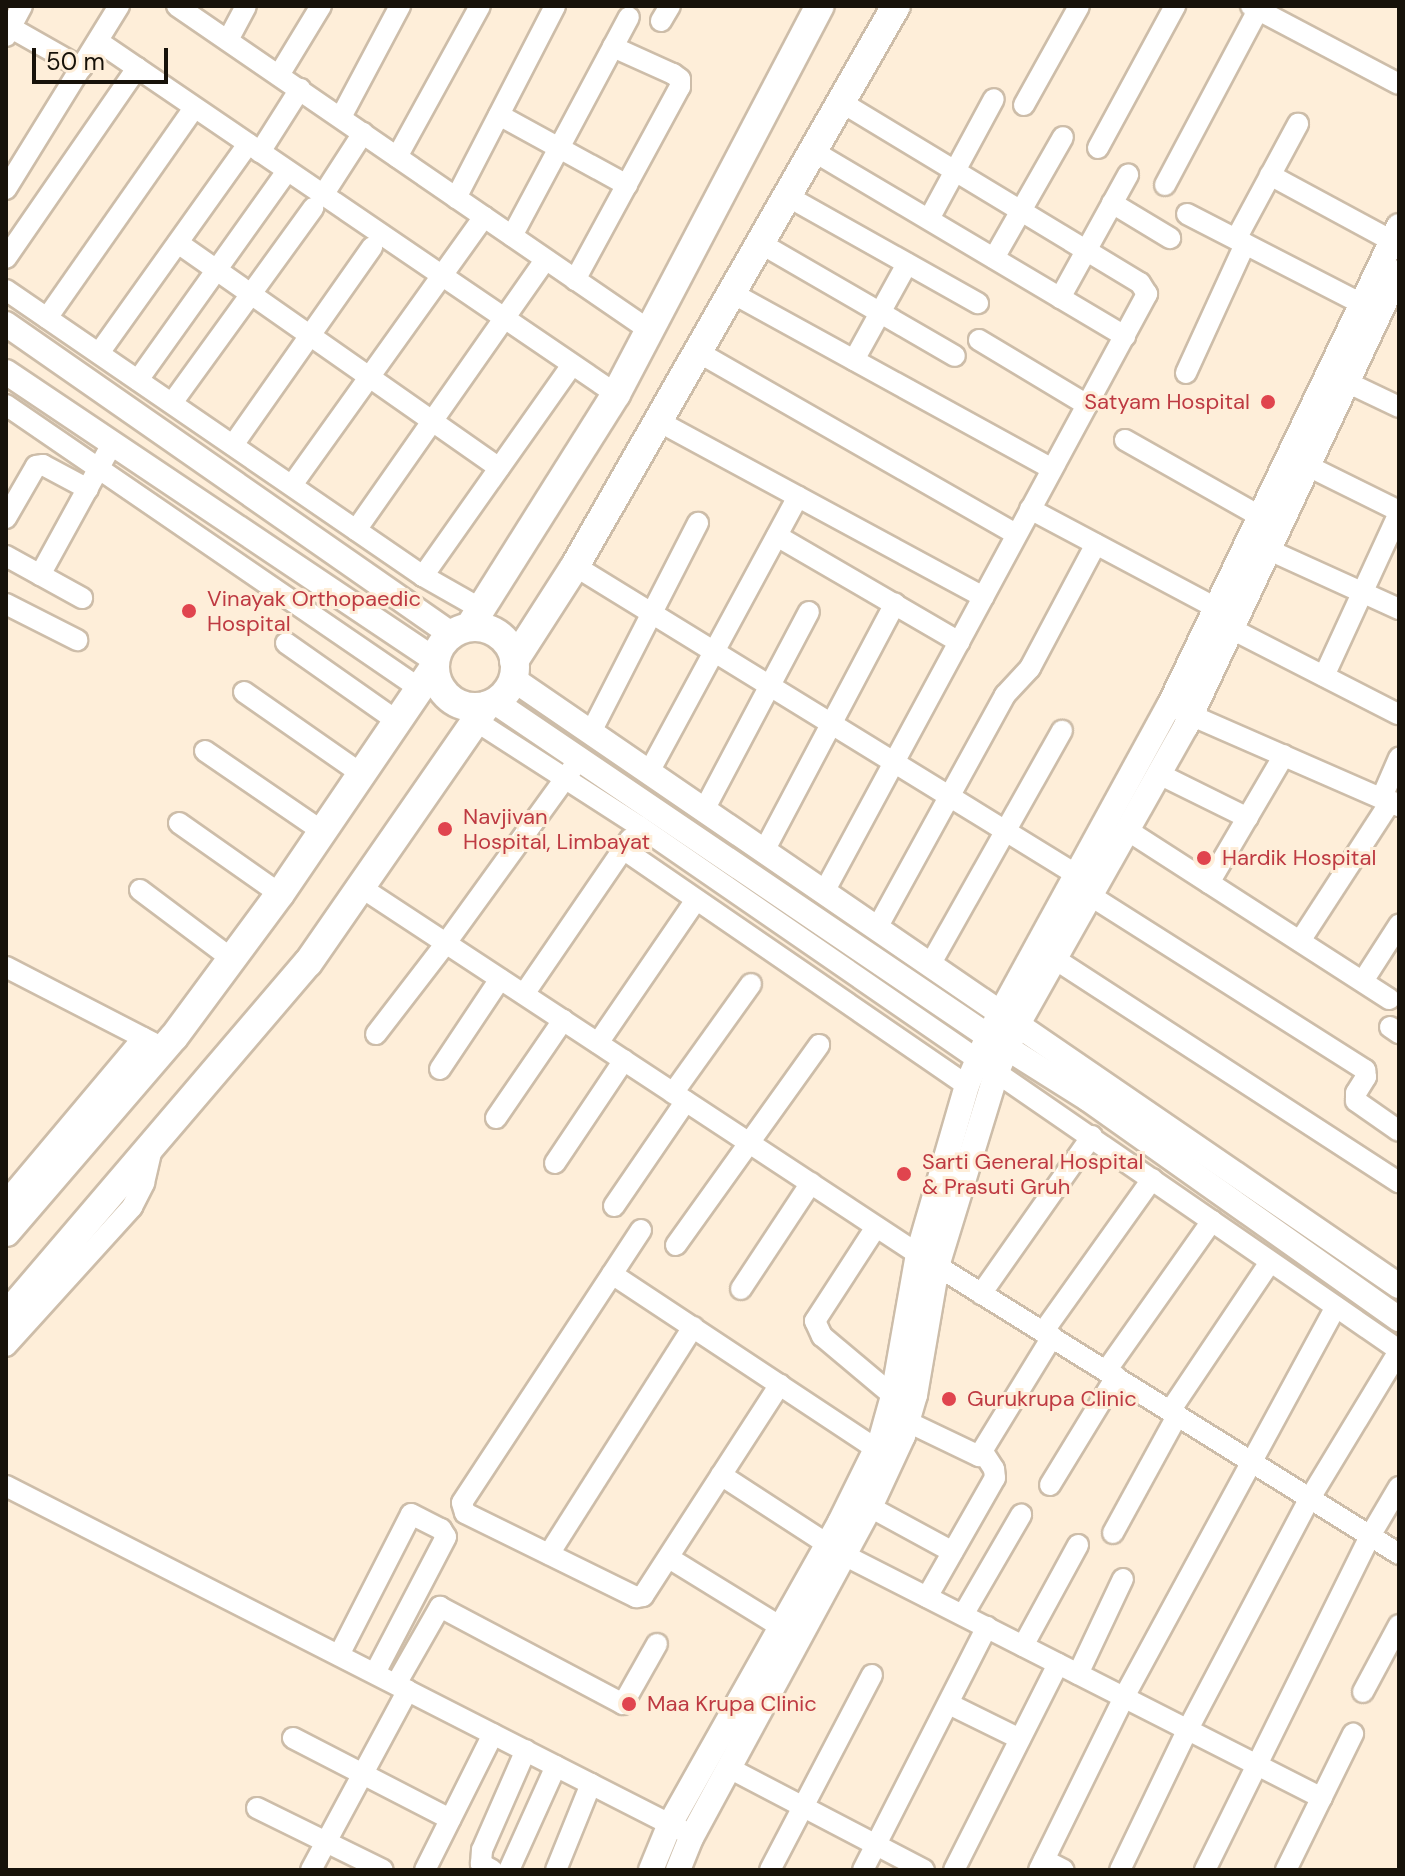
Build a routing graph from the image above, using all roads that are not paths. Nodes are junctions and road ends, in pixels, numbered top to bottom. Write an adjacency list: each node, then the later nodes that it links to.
1 (22, 6): 15 (street)
2 (119, 6): 17 (street)
3 (177, 6): 16 (street)
4 (246, 6): 16 (street)
5 (321, 6): 21 (street)
6 (400, 6): 29 (street)
7 (480, 6): 37 (street)
8 (555, 6): 28 (street)
9 (820, 6): 79 (main road)
10 (896, 6): 25 (main road)
11 (1079, 6): 26 (street)
12 (1175, 6): 35 (street)
13 (1254, 8): 22 (street); 43 (street)
14 (629, 17): 18 (street)
15 (8, 29): 19 (street)
16 (228, 40): 21 (street)
17 (99, 42): 19 (street); 20 (street)
18 (613, 47): 33 (street); 42 (street)
19 (82, 68): 44 (street)
20 (137, 68): 27 (street); 61 (street)
21 (279, 75): 23 (street)
22 (1399, 84)
23 (300, 89): 29 (street); 34 (street)
24 (994, 99): 39 (street)
25 (841, 102): 36 (main road); 39 (street)
26 (1024, 105)
27 (194, 108): 34 (street); 76 (street)
28 (499, 115): 33 (street); 46 (street)
29 (341, 117): 31 (street)
30 (1298, 124): 41 (street)
31 (363, 133): 37 (street); 47 (street)
32 (1063, 137): 49 (street)
33 (559, 147): 42 (street); 54 (street)
34 (254, 148): 38 (street); 57 (street)
35 (1098, 148)
36 (813, 151): 45 (main road); 52 (street)
37 (397, 157): 46 (street)
38 (287, 171): 47 (street); 65 (street)
39 (955, 171): 49 (street); 52 (street)
40 (1128, 175): 48 (street)
41 (1270, 175): 53 (street); 56 (street)
42 (627, 185): 68 (street)
43 (1165, 185)
44 (6, 189)
45 (787, 196): 58 (main road); 64 (street)
46 (456, 198): 51 (street)
47 (318, 202): 67 (street); 71 (street)
48 (1112, 203): 55 (street); 60 (street)
49 (1021, 211): 60 (street); 62 (street)
50 (1187, 214): 56 (street)
51 (484, 217): 54 (street); 67 (street)
52 (929, 219): 62 (street)
53 (1395, 234): 73 (street)
54 (512, 236): 63 (street)
55 (1170, 238)
56 (1240, 241): 73 (street); 89 (street)
57 (178, 243): 65 (street); 84 (street)
58 (760, 243): 70 (main road); 75 (street)
59 (372, 247): 80 (street)
60 (1086, 251): 72 (street); 81 (street)
61 (6, 258)
62 (994, 258): 72 (street)
63 (545, 260): 68 (street); 77 (street)
64 (907, 264): 74 (street); 75 (street)
65 (217, 270): 71 (street); 92 (street)
66 (1399, 272): 73 (street)
67 (440, 275): 77 (street); 90 (street)
68 (575, 280): 79 (street)
69 (6, 290): 76 (street)
70 (732, 293): 83 (main road); 86 (street)
71 (251, 294): 80 (street); 94 (street)
72 (1060, 298): 81 (street)
73 (1379, 300): 91 (street)
74 (978, 303)
75 (880, 313): 85 (street); 86 (street)
76 (47, 318): 84 (street)
77 (504, 318): 87 (street); 98 (street)
78 (6, 324): 133 (street)
79 (649, 330): 93 (main road)
80 (310, 335): 90 (street); 102 (street)
81 (1125, 336): 96 (street)
82 (979, 340): 96 (street)
83 (698, 352): 99 (main road); 116 (street)
84 (99, 353): 92 (street)
85 (955, 356)
86 (854, 360): 106 (street)
87 (572, 365): 93 (street); 105 (street)
88 (6, 372): 101 (street)
89 (1186, 373)
90 (369, 377): 98 (street); 107 (street)
91 (1338, 378): 97 (street); 103 (street); 112 (street)
92 (138, 380): 94 (street)
93 (616, 394): 133 (main road)
94 (172, 403): 102 (street)
95 (6, 405): 104 (street)
96 (1087, 405): 106 (street)
97 (1399, 407)
98 (431, 420): 105 (street); 115 (street)
99 (658, 421): 109 (street); 121 (main road)
100 (1125, 440): 112 (street)
101 (112, 444): 104 (street); 139 (street)
102 (233, 445): 107 (street)
103 (1308, 466): 111 (street); 119 (street)
104 (99, 468): 108 (street); 139 (street)
105 (499, 468): 123 (street)
106 (1052, 469): 110 (street)
107 (292, 485): 115 (street)
108 (88, 489): 113 (street); 122 (street)
109 (798, 497): 117 (street); 125 (street)
110 (1030, 509): 116 (street); 118 (street)
111 (1399, 512): 124 (street)
112 (1261, 517): 132 (street)
113 (6, 518)
114 (698, 523): 131 (street)
115 (356, 530): 123 (street)
116 (1016, 534): 125 (street)
117 (777, 536): 128 (street); 137 (street)
118 (1096, 544): 132 (street); 158 (street)
119 (1269, 550): 124 (street); 132 (street)
120 (6, 556): 122 (street)
121 (575, 566): 131 (street); 138 (main road)
122 (40, 575): 126 (street)
123 (423, 576): 133 (street)
124 (1362, 592): 129 (street); 140 (street)
125 (983, 597): 135 (street)
126 (82, 598)
127 (6, 604): 134 (street)
128 (895, 604): 135 (street); 147 (street)
129 (1399, 609)
130 (809, 612): 141 (street)
131 (652, 613): 137 (street); 149 (street)
132 (1220, 619): 140 (street); 144 (street)
133 (468, 623): 138 (main road); 139 (main road)
134 (77, 640)
135 (959, 642): 153 (street)
136 (286, 643): 146 (street)
137 (712, 651): 141 (street); 155 (street)
138 (514, 670): 143 (main road); 149 (street)
139 (430, 672): 143 (main road); 146 (main road)
140 (1324, 676): 145 (street)
141 (770, 686): 147 (street); 160 (street)
142 (244, 692): 156 (street)
143 (486, 710): 154 (street); 171 (main road)
144 (1180, 710): 151 (street); 157 (street); 169 (street)
145 (1398, 714)
146 (397, 721): 156 (main road)
147 (831, 724): 153 (street); 168 (street)
148 (1062, 731): 166 (street)
149 (591, 732): 155 (street)
150 (205, 751): 165 (street)
151 (1284, 755): 159 (street); 162 (street)
152 (1399, 758): 159 (street)
153 (894, 763): 158 (street); 173 (street)
154 (572, 769): 161 (street); 180 (street)
155 (649, 772): 160 (street)
156 (360, 773): 165 (main road)
157 (1159, 774): 162 (street); 164 (street)
158 (949, 797): 166 (street); 178 (street)
159 (1390, 802): 179 (street)
160 (704, 810): 168 (street)
161 (645, 817): 167 (street); 196 (street)
162 (1248, 818): 170 (street)
163 (179, 823): 174 (street)
164 (1127, 830): 170 (street); 175 (street)
165 (322, 831): 174 (main road)
166 (1005, 832): 169 (street); 183 (street)
167 (623, 849): 176 (street); 188 (street)
168 (764, 851): 173 (street)
169 (1077, 875): 190 (street)
170 (1209, 883): 179 (street)
171 (359, 886): 180 (street); 205 (main road)
172 (140, 890): 181 (street)
173 (824, 892): 178 (street)
174 (280, 894): 181 (main road)
175 (1091, 896): 182 (street); 202 (street)
176 (696, 900): 194 (street); 199 (street)
177 (1399, 925): 186 (street)
178 (877, 928): 183 (street)
179 (1300, 941): 186 (street)
180 (446, 943): 185 (street); 192 (street)
181 (232, 959): 193 (main road)
182 (1055, 959): 190 (street); 208 (street)
183 (930, 965): 190 (street)
184 (6, 967): 193 (street)
185 (500, 979): 188 (street); 198 (street)
186 (1363, 981): 189 (street)
187 (751, 984): 200 (street)
188 (524, 994): 191 (street)
189 (1389, 999)
190 (1009, 1019): 196 (street); 220 (street)
191 (563, 1020): 194 (street); 201 (street)
192 (376, 1034)
193 (153, 1043): 210 (street); 215 (main road)
194 (598, 1043): 197 (street)
195 (819, 1045): 204 (street)
196 (992, 1054): 199 (street); 203 (street); 217 (street); 225 (street)
197 (624, 1060): 200 (street); 206 (street)
198 (440, 1069)
199 (967, 1085): 217 (street)
200 (679, 1097): 204 (street); 211 (street)
201 (496, 1118)
202 (1399, 1131)
203 (1092, 1136): 207 (street); 222 (street)
204 (749, 1142): 209 (street); 216 (street)
205 (152, 1147): 224 (main road); 228 (street)
206 (555, 1163)
207 (1152, 1179): 212 (street); 227 (street)
208 (1399, 1182)
209 (811, 1183): 213 (street); 221 (street)
210 (6, 1201)
211 (614, 1206)
212 (1212, 1221): 218 (street); 230 (street)
213 (876, 1227): 217 (street); 232 (street)
214 (641, 1230): 219 (street)
215 (6, 1232)
216 (676, 1245)
217 (928, 1260): 222 (street); 232 (street)
218 (1270, 1262): 223 (street); 233 (street)
219 (612, 1274): 226 (street); 249 (street)
220 (1399, 1286)
221 (741, 1289)
222 (981, 1294): 227 (street)
223 (1336, 1307): 229 (street); 236 (street)
224 (6, 1316)
225 (1399, 1319)
226 (693, 1327): 231 (street); 249 (street)
227 (1048, 1335): 230 (street); 235 (street)
228 (6, 1346)
229 (1399, 1350): 241 (street)
230 (1111, 1374): 233 (street); 238 (street)
231 (780, 1384): 234 (street); 237 (street)
232 (904, 1410): 234 (street); 235 (street); 242 (street)
233 (1174, 1413): 236 (street); 244 (street)
234 (876, 1449): 247 (street)
235 (983, 1452): 248 (street)
236 (1251, 1462): 241 (street); 267 (street)
237 (721, 1475): 247 (street); 251 (street)
238 (1050, 1485)
239 (6, 1486): 260 (street)
240 (1399, 1487): 245 (street)
241 (1310, 1498): 245 (street); 269 (street)
242 (870, 1507): 247 (street); 248 (street)
243 (1021, 1515): 254 (street)
244 (1113, 1533)
245 (1370, 1536): 250 (street); 275 (street)
246 (1078, 1545): 259 (street)
247 (836, 1549): 253 (street); 256 (street); 277 (street)
248 (953, 1552): 253 (street)
249 (549, 1554): 251 (street)
250 (1399, 1554)
251 (669, 1558): 256 (street)
252 (1123, 1579): 263 (street)
253 (927, 1597): 254 (street)
254 (963, 1615): 257 (street)
255 (1399, 1625): 266 (street)
256 (781, 1627): 284 (street)
257 (987, 1627): 259 (street); 268 (street)
258 (657, 1644): 265 (street)
259 (1023, 1646): 261 (street)
260 (339, 1655): 262 (street); 262 (street)
261 (1058, 1664): 263 (street); 273 (street)
262 (375, 1673): 265 (street)
263 (1078, 1674): 267 (street)
264 (872, 1675): 281 (street)
265 (402, 1687): 270 (street); 278 (street)
266 (1363, 1692)
267 (1124, 1697): 269 (street); 288 (street)
268 (949, 1704): 273 (street); 287 (street)
269 (1188, 1729): 275 (street); 302 (street)
270 (493, 1734): 274 (street); 283 (street)
271 (1353, 1734): 280 (street)
272 (293, 1738): 278 (street)
273 (1020, 1739): 300 (street)
274 (526, 1750): 276 (street); 292 (street)
275 (1255, 1764): 280 (street); 303 (street)
276 (556, 1766): 279 (street); 293 (street)
277 (729, 1768): 281 (street); 285 (street)
278 (363, 1774): 283 (street); 286 (street)
279 (591, 1784): 284 (street); 294 (street)
280 (1322, 1798): 304 (street)
281 (803, 1807): 287 (street); 297 (street)
282 (257, 1808): 286 (street)
283 (450, 1819): 291 (street)
284 (670, 1824): 285 (street); 295 (street)
285 (692, 1835): 296 (street)
286 (327, 1840): 289 (street); 290 (street)
287 (876, 1845): 298 (street); 299 (street)
288 (1041, 1865): 301 (street)
289 (311, 1870)
290 (383, 1870)
291 (425, 1870)
292 (492, 1870)
293 (509, 1870)
294 (556, 1870)
295 (651, 1870)
296 (678, 1870)
297 (770, 1870)
298 (863, 1870)
299 (924, 1870)
300 (954, 1870)
301 (1064, 1870)
302 (1120, 1870)
303 (1205, 1870)
304 (1286, 1870)

